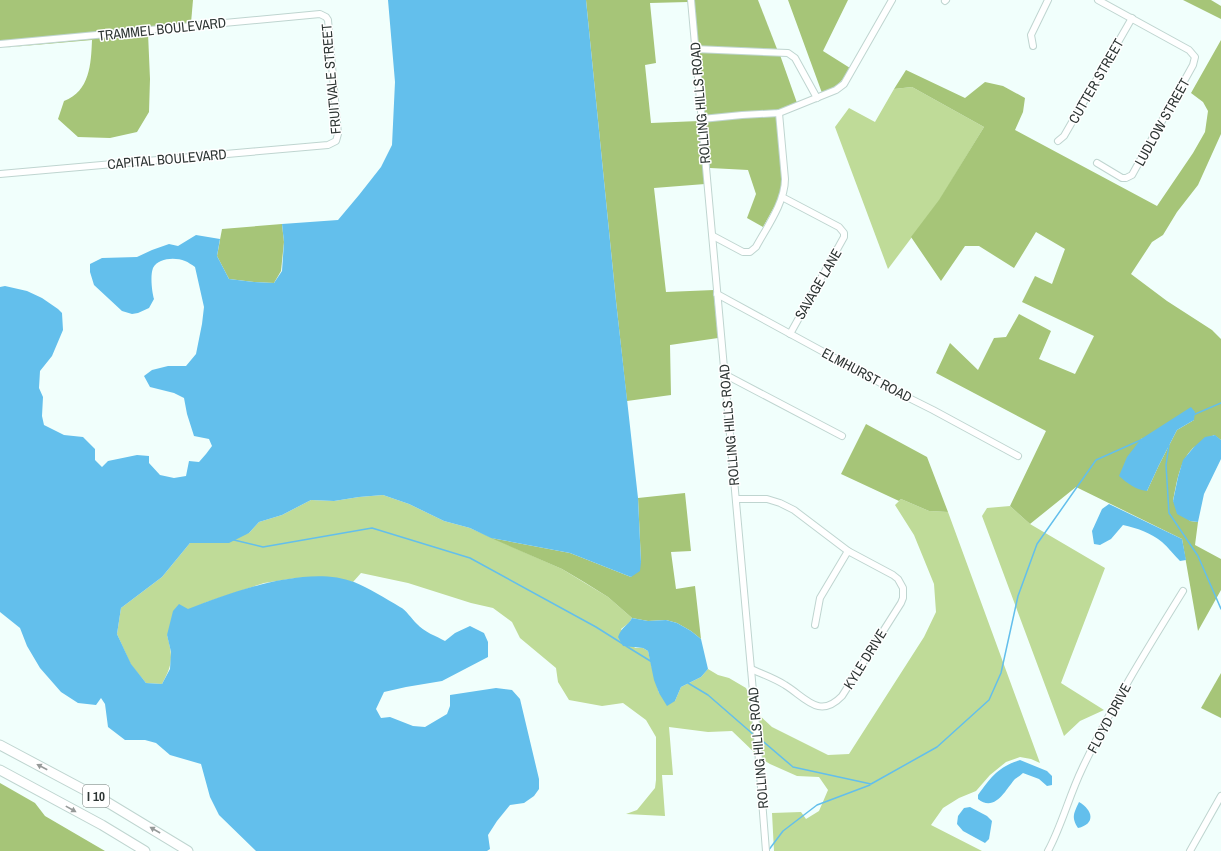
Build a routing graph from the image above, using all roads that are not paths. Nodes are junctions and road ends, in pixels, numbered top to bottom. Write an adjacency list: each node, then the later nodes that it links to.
1 (691, 0): 9 (street, ROLLING HILLS ROAD)
2 (892, 0): 10 (street)
3 (1048, 0): 8 (street)
4 (1098, 0): 6 (street)
5 (324, 15): 7 (street, TRAMMEL BOULEVARD); 14 (street, FRUITVALE STREET)
6 (1132, 18): 13 (street, CUTTER STREET); 15 (street, LUDLOW STREET)
7 (0, 44)
8 (1033, 46)
9 (695, 49): 10 (street); 12 (street, ROLLING HILLS ROAD)
10 (818, 98): 11 (street)
11 (779, 113): 12 (street); 17 (street)
12 (702, 119): 18 (street, ROLLING HILLS ROAD)
13 (1058, 141)
14 (334, 143): 16 (street, CAPITAL BOULEVARD)
15 (1097, 163)
16 (0, 174)
17 (782, 197): 18 (street); 20 (street, SAVAGE LANE)
18 (712, 236): 19 (street, ROLLING HILLS ROAD)
19 (717, 294): 20 (street, ELMHURST ROAD); 21 (street, ROLLING HILLS ROAD)
20 (790, 334): 23 (street, ELMHURST ROAD)
21 (724, 374): 22 (street); 24 (street, ROLLING HILLS ROAD)
22 (842, 436)
23 (1018, 456)
24 (736, 499): 25 (street, KYLE DRIVE); 28 (street, ROLLING HILLS ROAD)
25 (848, 551): 27 (street); 28 (street, KYLE DRIVE)
26 (1182, 591): 35 (street, FLOYD DRIVE)
27 (814, 624)
28 (750, 669): 34 (street, ROLLING HILLS ROAD)
29 (0, 745): 33 (highway, I 10, one-way to 29)
30 (0, 770): 32 (highway, I 10, one-way to 32)
31 (1221, 796): 36 (street)
32 (145, 851)
33 (188, 851)
34 (766, 851)
35 (1048, 851)
36 (1190, 851)

